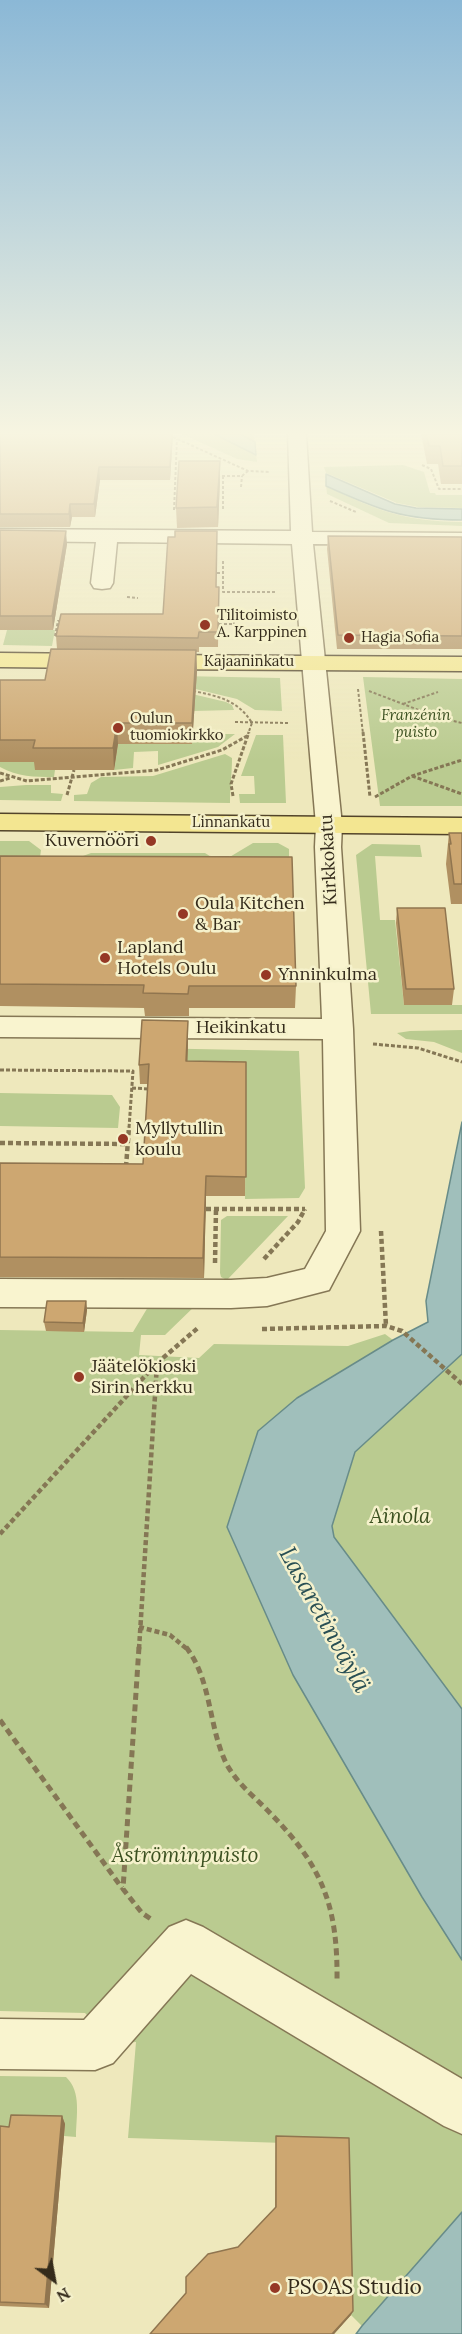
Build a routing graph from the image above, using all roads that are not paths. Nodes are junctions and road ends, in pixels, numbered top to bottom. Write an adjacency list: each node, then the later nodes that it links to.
1 (112, 543): 3 (street)
2 (302, 543): 7 (street, Kirkkokatu)
3 (109, 577)
4 (0, 660): 5 (main road)
5 (112, 661)
6 (136, 662): 7 (main road, Kajaaninkatu)
7 (314, 663): 8 (main road, Kajaaninkatu); 10 (street, Kirkkokatu)
8 (462, 664)
9 (0, 822): 10 (main road, Linnankatu)
10 (329, 825): 11 (main road, Linnankatu); 13 (street, Kirkkokatu)
11 (462, 826)
12 (0, 1027): 13 (street, Heikinkatu)
13 (338, 1029): 14 (street, Kirkkokatu)
14 (0, 1293)
15 (0, 2044): 16 (street)
16 (462, 2108)

